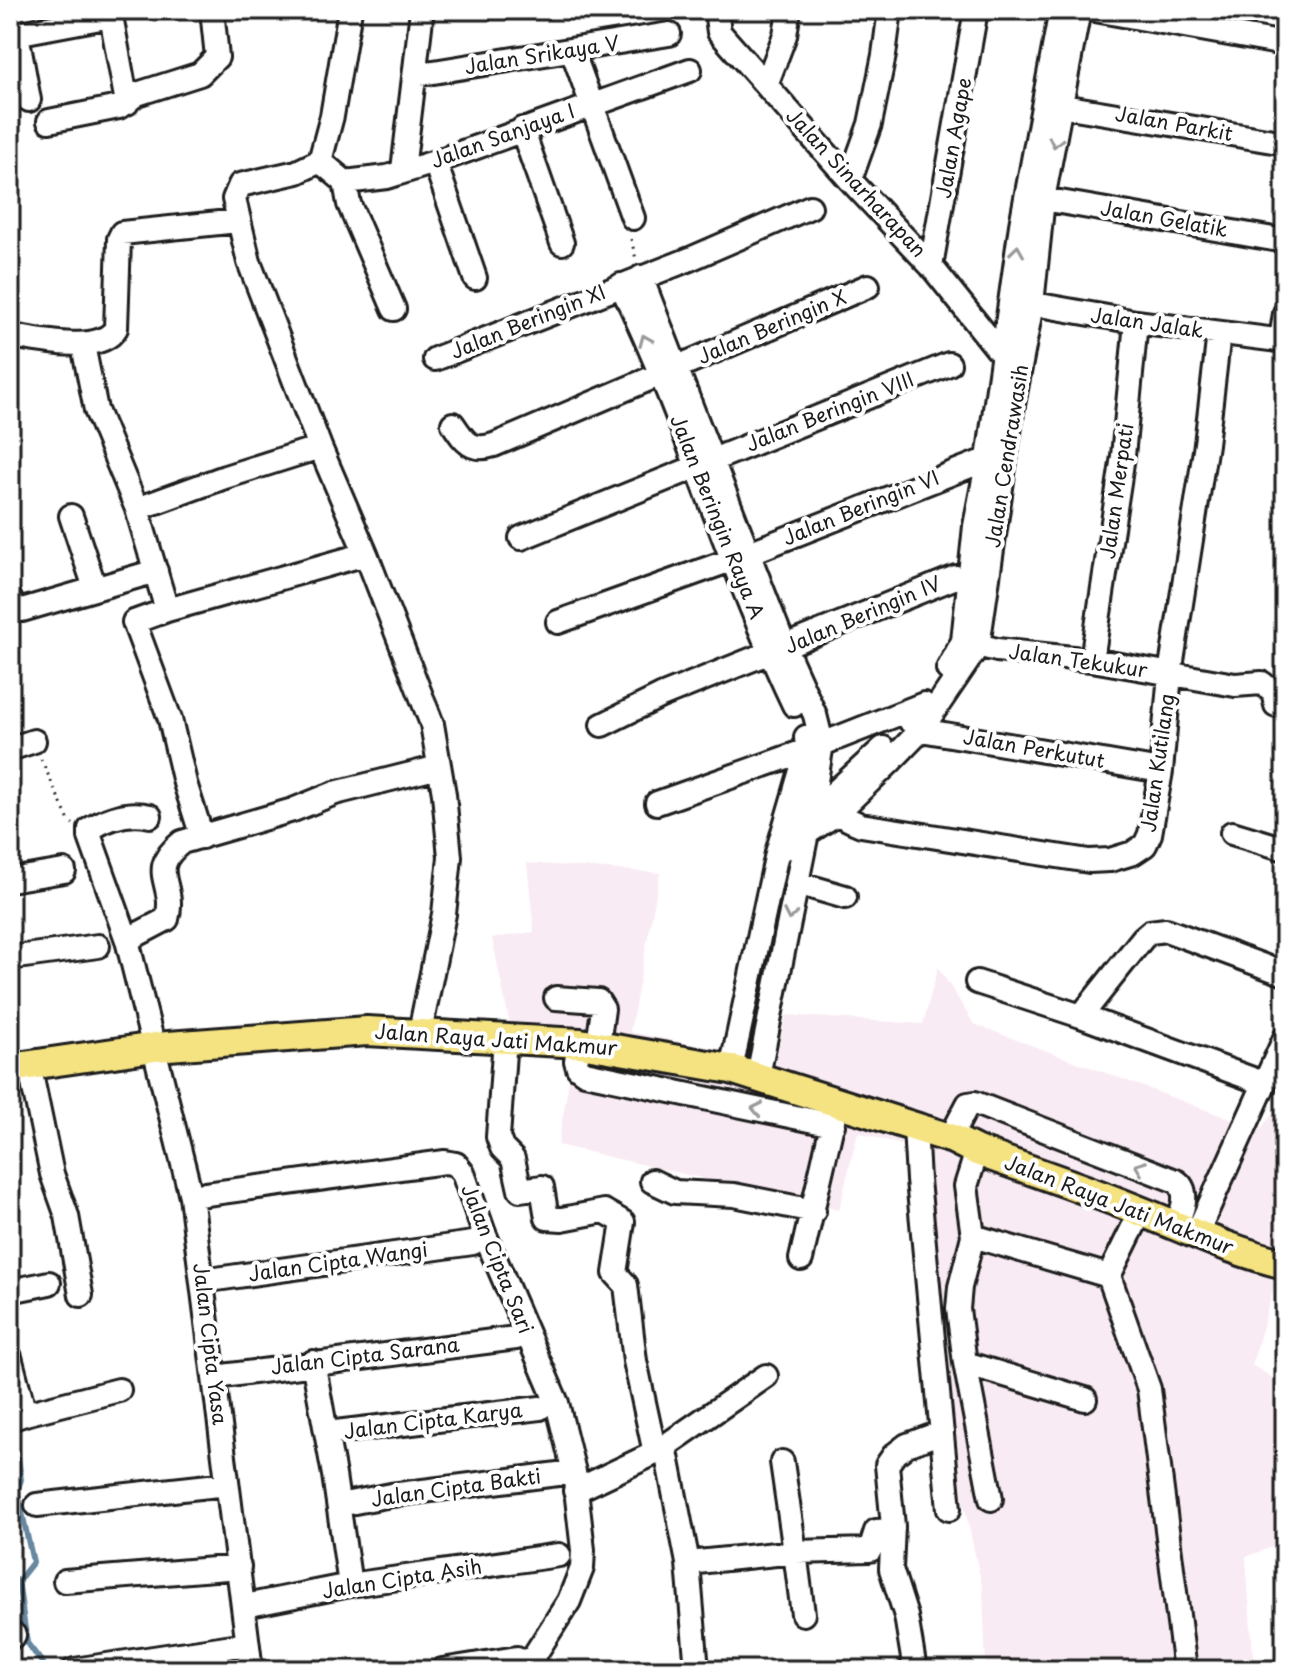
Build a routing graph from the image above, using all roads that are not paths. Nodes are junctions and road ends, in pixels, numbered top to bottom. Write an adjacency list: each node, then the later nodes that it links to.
1 (212, 10): 20 (street)
2 (350, 10): 26 (street)
3 (422, 10): 17 (street)
4 (716, 10): 18 (street, Jalan Sinarharapan)
5 (789, 10): 18 (street)
6 (890, 10): 29 (street)
7 (976, 10): 37 (street, Jalan Agape)
8 (1061, 10): 41 (street, Jalan Cendrawasih, one-way to 8)
9 (1079, 10): 22 (street, Jalan Cendrawasih)
10 (1095, 10): 14 (street)
11 (110, 13): 13 (street); 20 (street)
12 (669, 34): 15 (street, Jalan Srikaya V)
13 (14, 35): 19 (street)
14 (1285, 44)
15 (572, 50): 17 (street, Jalan Srikaya V); 21 (street)
16 (690, 70): 21 (street, Jalan Sanjaya I)
17 (415, 75): 28 (street)
18 (766, 85): 29 (street, Jalan Sinarharapan)
19 (29, 100)
20 (127, 103): 23 (street)
21 (591, 104): 24 (street, Jalan Sanjaya I); 33 (street)
22 (1063, 106): 25 (street, Jalan Parkit); 31 (street, Jalan Cendrawasih, one-way to 31)
23 (49, 121)
24 (522, 129): 27 (street, Jalan Sanjaya I); 36 (street)
25 (1285, 143)
26 (320, 161): 30 (street); 34 (street)
27 (435, 162): 28 (street, Jalan Sanjaya I); 38 (street)
28 (403, 170): 30 (street, Jalan Sanjaya I)
29 (850, 180): 37 (street, Jalan Sinarharapan)
30 (345, 182): 42 (street)
31 (1043, 199): 35 (street, Jalan Gelatik); 41 (street, Jalan Cendrawasih)
32 (810, 207): 39 (street, Jalan Beringin XI)
33 (633, 218)
34 (238, 221): 48 (street); 54 (street)
35 (1285, 241)
36 (562, 243)
37 (931, 266): 50 (street, Jalan Sinarharapan)
38 (475, 278)
39 (631, 281): 49 (street, Jalan Beringin XI); 52 (street)
40 (868, 286): 52 (street, Jalan Beringin X)
41 (1021, 302): 44 (street, Jalan Jalak); 50 (street, Jalan Cendrawasih)
42 (394, 309)
43 (1285, 313): 47 (street)
44 (1136, 322): 45 (street, Jalan Jalak); 70 (street, Jalan Merpati)
45 (1219, 333): 47 (street, Jalan Jalak); 71 (street, Jalan Kutilang)
46 (10, 336): 48 (street)
47 (1283, 340)
48 (83, 345): 57 (street)
49 (435, 359)
50 (1008, 362): 55 (street, Jalan Cendrawasih); 68 (street, Jalan Cendrawasih)
51 (949, 364): 56 (street, Jalan Beringin VIII)
52 (668, 371): 53 (street, Jalan Beringin X); 56 (street)
53 (453, 424)
54 (320, 447): 57 (street); 60 (street)
55 (988, 459): 61 (street, Jalan Beringin VI); 68 (street, Jalan Cendrawasih)
56 (704, 462): 59 (street, Jalan Beringin VIII); 61 (street)
57 (137, 509): 62 (street)
58 (71, 516): 64 (street)
59 (521, 538)
60 (366, 554): 66 (street); 78 (street)
61 (742, 556): 67 (street); 69 (street)
62 (156, 571): 64 (street); 66 (street)
63 (956, 577): 69 (street, Jalan Beringin IV)
64 (95, 588): 65 (street)
65 (10, 599)
66 (167, 610): 84 (street)
67 (558, 622)
68 (971, 644): 70 (street, Jalan Tekukur); 73 (street, Jalan Cendrawasih)
69 (778, 651): 74 (street, Jalan Beringin IV); 76 (street)
70 (1092, 660): 71 (street, Jalan Tekukur)
71 (1170, 674): 72 (street, Jalan Tekukur); 79 (street, Jalan Kutilang)
72 (1276, 705)
73 (918, 718): 76 (street); 79 (street, Jalan Perkutut); 81 (street, Jalan Cendrawasih)
74 (602, 725)
75 (34, 741): 77 (street)
76 (814, 746): 80 (street); 81 (street); 85 (street)
77 (10, 749)
78 (439, 767): 84 (street); 98 (street)
79 (1161, 771): 81 (street, Jalan Kutilang)
80 (657, 803)
81 (821, 805): 85 (street, Jalan Cendrawasih)
82 (150, 816): 91 (street, Jalan Cipta Yasa)
83 (1232, 833): 86 (street)
84 (202, 837): 91 (street)
85 (788, 841): 89 (street); 104 (street)
86 (1285, 849)
87 (64, 871): 88 (street)
88 (10, 880)
89 (797, 883): 90 (street); 104 (street, one-way to 104)
90 (845, 897)
91 (127, 940): 102 (street, Jalan Cipta Yasa)
92 (98, 946): 93 (street)
93 (10, 958)
94 (1285, 974): 97 (street)
95 (977, 982): 97 (street)
96 (556, 998): 101 (street)
97 (1081, 1016): 105 (street)
98 (420, 1032): 99 (main road, Jalan Raya Jati Makmur); 102 (main road, Jalan Raya Jati Makmur)
99 (505, 1038): 101 (main road, Jalan Raya Jati Makmur); 135 (street)
100 (1285, 1038): 105 (street)
101 (589, 1044): 104 (main road, Jalan Raya Jati Makmur); 106 (street, one-way to 101)
102 (155, 1047): 103 (main road, Jalan Raya Jati Makmur); 110 (street, Jalan Cipta Yasa)
103 (20, 1066): 122 (street)
104 (745, 1072): 106 (main road, Jalan Raya Jati Makmur)
105 (1263, 1083): 113 (street)
106 (836, 1114): 107 (main road, Jalan Raya Jati Makmur); 111 (street)
107 (915, 1127): 108 (main road, Jalan Raya Jati Makmur); 133 (street)
108 (965, 1145): 112 (main road, Jalan Raya Jati Makmur); 113 (street, one-way to 108); 114 (street)
109 (652, 1181): 111 (street)
110 (191, 1196): 119 (street, Jalan Cipta Yasa); 137 (street, Jalan Cipta Sari)
111 (814, 1211): 116 (street)
112 (1141, 1211): 113 (main road, Jalan Raya Jati Makmur); 118 (street)
113 (1186, 1230): 117 (main road, Jalan Raya Jati Makmur)
114 (973, 1236): 118 (street); 126 (street)
115 (473, 1243): 119 (street, Jalan Cipta Wangi)
116 (801, 1259)
117 (1285, 1264)
118 (1109, 1276): 159 (street)
119 (202, 1281): 128 (street, Jalan Cipta Yasa)
120 (49, 1283): 121 (street)
121 (10, 1291)
122 (81, 1295)
123 (516, 1338): 125 (street, Jalan Cipta Sarana)
124 (10, 1357): 132 (street)
125 (313, 1362): 128 (street, Jalan Cipta Sarana); 134 (street)
126 (965, 1363): 130 (street); 139 (street)
127 (766, 1376): 135 (street, Jalan Cipta Bakti)
128 (215, 1377): 138 (street, Jalan Cipta Yasa)
129 (119, 1390): 132 (street)
130 (1085, 1399)
131 (540, 1408): 134 (street, Jalan Cipta Karya)
132 (18, 1417)
133 (942, 1432): 142 (street); 143 (street)
134 (327, 1433): 141 (street)
135 (660, 1449): 137 (street, Jalan Cipta Bakti); 146 (street)
136 (782, 1462): 144 (street)
137 (574, 1482): 141 (street, Jalan Cipta Bakti); 153 (street)
138 (227, 1484): 140 (street); 147 (street, Jalan Cipta Yasa)
139 (991, 1499)
140 (37, 1505)
141 (339, 1505): 149 (street)
142 (949, 1509)
143 (893, 1530): 144 (street); 158 (street)
144 (795, 1552): 146 (street); 151 (street)
145 (559, 1555): 149 (street, Jalan Cipta Asih)
146 (688, 1563): 157 (street)
147 (239, 1567): 148 (street); 150 (street, Jalan Cipta Yasa)
148 (65, 1581)
149 (350, 1585): 150 (street, Jalan Cipta Asih)
150 (245, 1606): 152 (street, Jalan Cipta Yasa)
151 (803, 1614)
152 (246, 1644): 154 (street); 155 (street, Jalan Cipta Yasa)
153 (521, 1664): 156 (street)
154 (74, 1670)
155 (251, 1670)
156 (442, 1670)
157 (697, 1670)
158 (915, 1670)
159 (1185, 1670)

